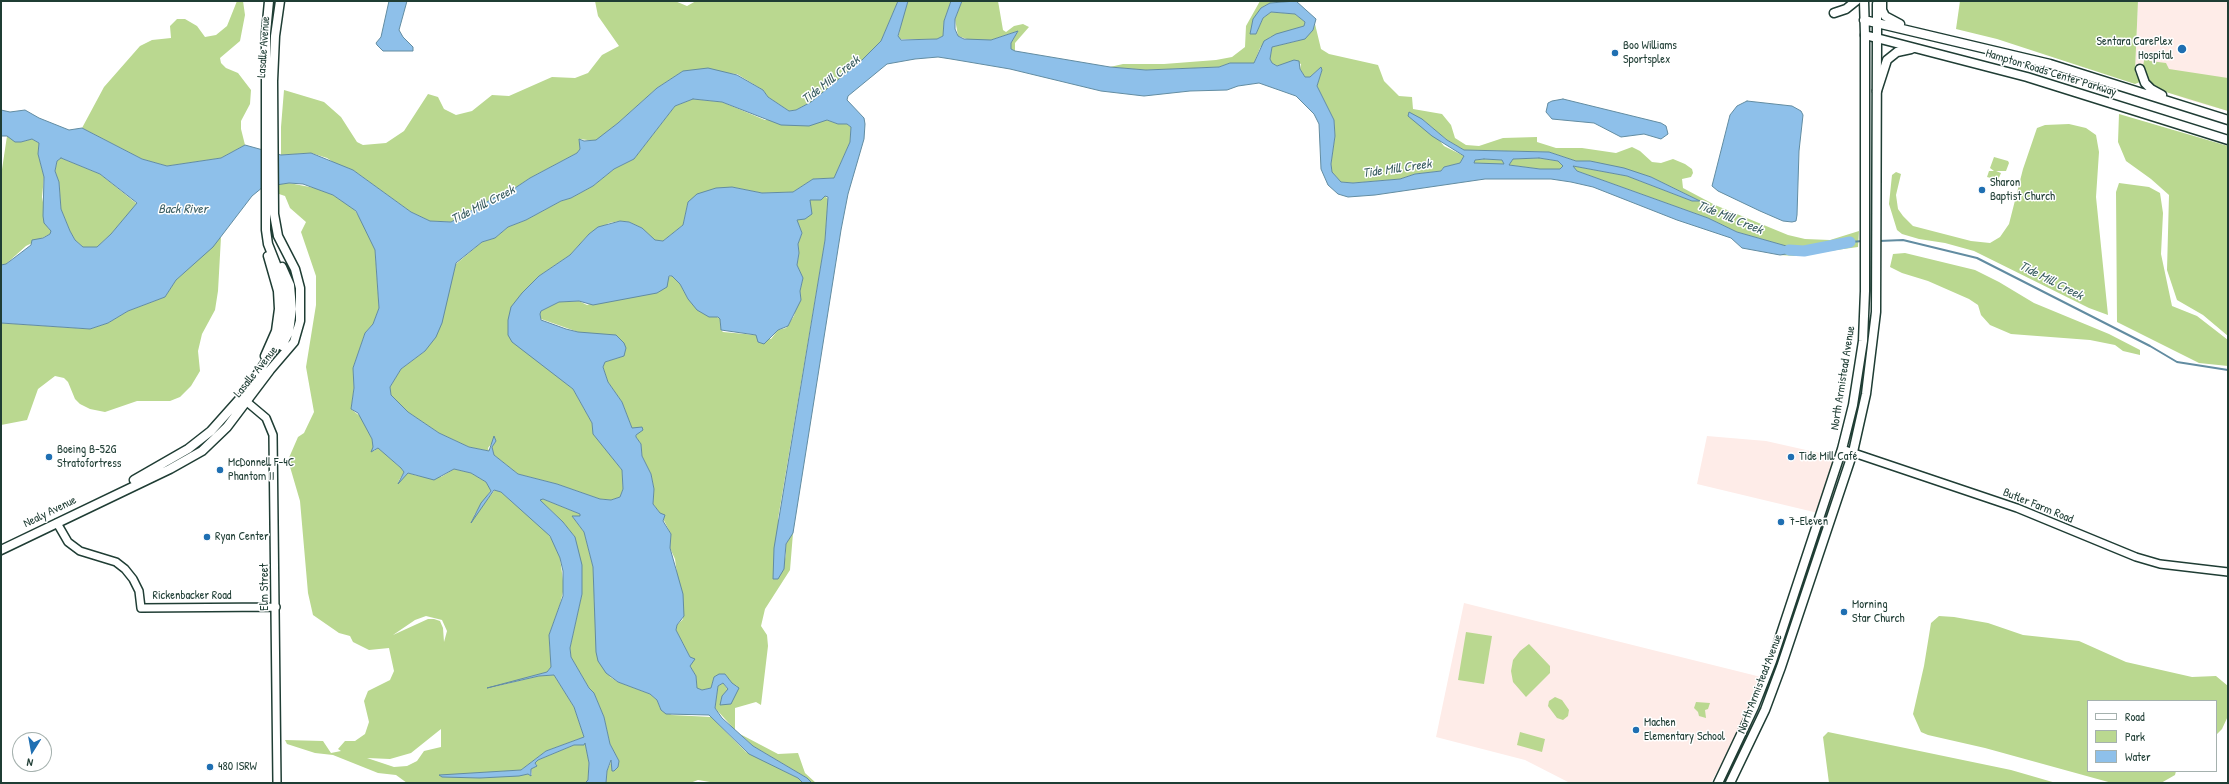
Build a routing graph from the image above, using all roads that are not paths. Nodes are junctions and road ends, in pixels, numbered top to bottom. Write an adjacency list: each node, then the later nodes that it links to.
1 (269, 1): 18 (main road, Lasalle Avenue)
2 (280, 1): 18 (main road, Lasalle Avenue)
3 (1856, 1): 7 (main road)
4 (1864, 1): 8 (main road, North Armistead Avenue)
5 (1877, 1): 9 (main road, North Armistead Avenue)
6 (1882, 1): 12 (main road)
7 (1834, 13)
8 (1864, 20): 9 (main road, Hampton Roads Center Parkway); 10 (main road, North Armistead Avenue)
9 (1877, 23): 11 (main road, North Armistead Avenue); 12 (main road, Hampton Roads Center Parkway)
10 (1864, 36): 11 (main road, Hampton Roads Center Parkway); 24 (main road, North Armistead Avenue)
11 (1877, 39): 13 (main road, Hampton Roads Center Parkway); 15 (main road, North Armistead Avenue)
12 (1980, 47): 17 (main road, Hampton Roads Center Parkway)
13 (1918, 48): 15 (main road); 19 (main road, Hampton Roads Center Parkway)
14 (2140, 69): 16 (main road)
15 (1877, 91): 25 (main road, North Armistead Avenue)
16 (2228, 116)
17 (2228, 120)
18 (269, 135): 20 (main road, Lasalle Avenue)
19 (2228, 140)
20 (269, 194): 21 (main road, Lasalle Avenue); 23 (main road, Lasalle Avenue)
21 (266, 230): 22 (main road, Lasalle Avenue); 22 (main road, Lasalle Avenue)
22 (259, 372): 26 (main road, Lasalle Avenue)
23 (246, 402): 26 (main road, Lasalle Avenue); 30 (street, Elm Street)
24 (1842, 449): 25 (street, Butler Farm Road); 32 (main road, North Armistead Avenue)
25 (1853, 452): 29 (street, Butler Farm Road); 33 (main road, North Armistead Avenue)
26 (110, 496): 27 (main road, Nealy Avenue)
27 (57, 523): 28 (main road, Nealy Avenue); 30 (street, Rickenbacker Road)
28 (1, 550)
29 (2228, 572)
30 (276, 607): 31 (street, Elm Street)
31 (277, 783)
32 (1718, 783)
33 (1730, 783)

